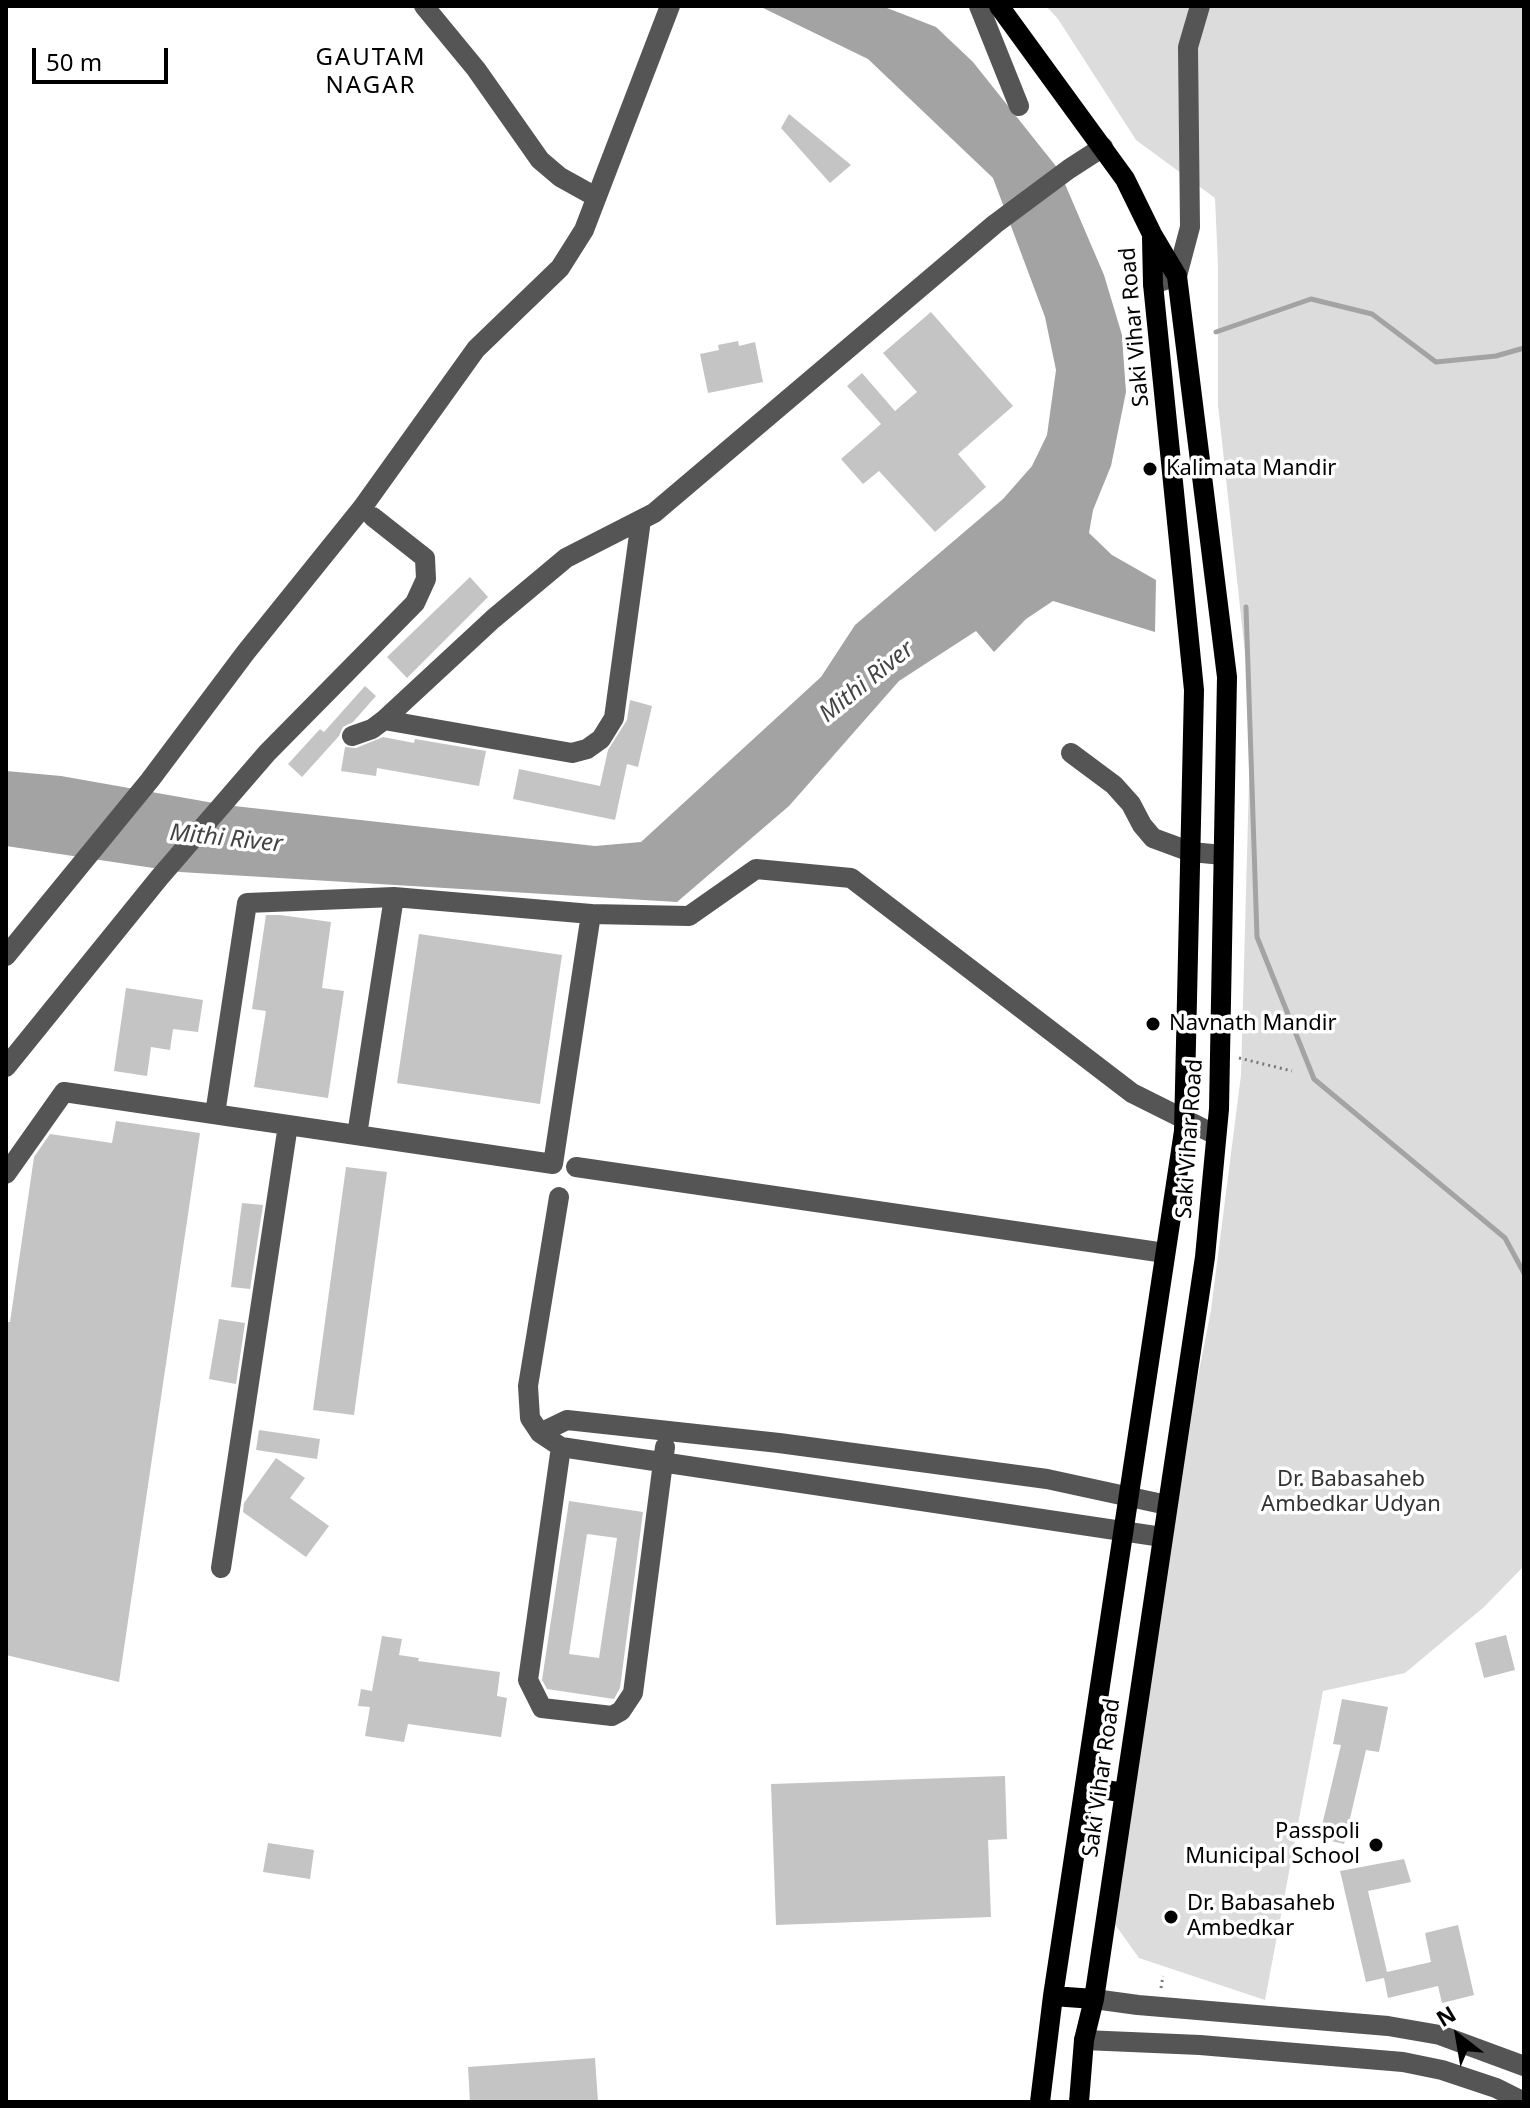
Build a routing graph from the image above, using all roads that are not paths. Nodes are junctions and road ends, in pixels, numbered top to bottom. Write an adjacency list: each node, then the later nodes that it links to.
1 (424, 6): 8 (street)
2 (670, 6): 8 (street)
3 (979, 6): 6 (street)
4 (999, 6): 7 (main road)
5 (1200, 6): 10 (street)
6 (1019, 106)
7 (1103, 147): 9 (main road); 13 (street)
8 (596, 197): 25 (street)
9 (1152, 234): 10 (main road, Saki Vihar Road); 11 (main road, Saki Vihar Road)
10 (1177, 276): 11 (street); 14 (main road, Saki Vihar Road)
11 (1153, 284): 15 (main road, Saki Vihar Road)
12 (373, 517): 26 (street)
13 (641, 520): 16 (street); 16 (street)
14 (1217, 598): 15 (main road); 19 (main road, Saki Vihar Road)
15 (1185, 599): 18 (main road, Saki Vihar Road)
16 (384, 720): 17 (street)
17 (352, 736)
18 (1193, 745): 19 (main road); 21 (main road, Saki Vihar Road)
19 (1225, 746): 22 (main road, Saki Vihar Road)
20 (1071, 753): 21 (street)
21 (1191, 852): 22 (street); 28 (main road, Saki Vihar Road)
22 (1223, 855): 31 (main road, Saki Vihar Road)
23 (394, 897): 24 (street); 27 (street); 30 (street)
24 (591, 914): 28 (street); 30 (street)
25 (6, 956)
26 (6, 1067)
27 (215, 1114): 29 (street); 33 (street)
28 (1185, 1119): 31 (street); 35 (main road, Saki Vihar Road)
29 (288, 1125): 30 (street); 48 (street)
30 (357, 1135)
31 (1216, 1135): 45 (main road, Saki Vihar Road)
32 (576, 1167): 35 (street)
33 (6, 1174)
34 (559, 1197): 37 (street)
35 (1165, 1253): 43 (main road, Saki Vihar Road)
36 (666, 1431): 37 (street); 38 (street); 40 (street)
37 (540, 1433): 39 (street)
38 (779, 1443): 41 (street); 42 (street)
39 (561, 1447): 40 (street); 40 (street)
40 (664, 1461): 42 (street)
41 (957, 1467): 43 (street); 44 (street)
42 (776, 1478): 44 (street)
43 (1129, 1497): 45 (street); 46 (main road, Saki Vihar Road)
44 (951, 1504): 46 (street)
45 (1167, 1505): 47 (main road, Saki Vihar Road)
46 (1124, 1529): 47 (street); 49 (main road, Saki Vihar Road)
47 (1162, 1537): 50 (main road, Saki Vihar Road)
48 (221, 1568)
49 (1085, 1786): 50 (main road); 51 (main road, Saki Vihar Road)
50 (1124, 1793): 52 (main road, Saki Vihar Road)
51 (1053, 1996): 52 (main road); 53 (main road, Saki Vihar Road)
52 (1094, 1999): 54 (main road, Saki Vihar Road); 55 (street)
53 (1048, 2039): 54 (main road); 56 (main road, Saki Vihar Road)
54 (1084, 2040): 57 (main road, Saki Vihar Road); 58 (street)
55 (1524, 2066)
56 (1040, 2102)
57 (1079, 2102)
58 (1524, 2102)

